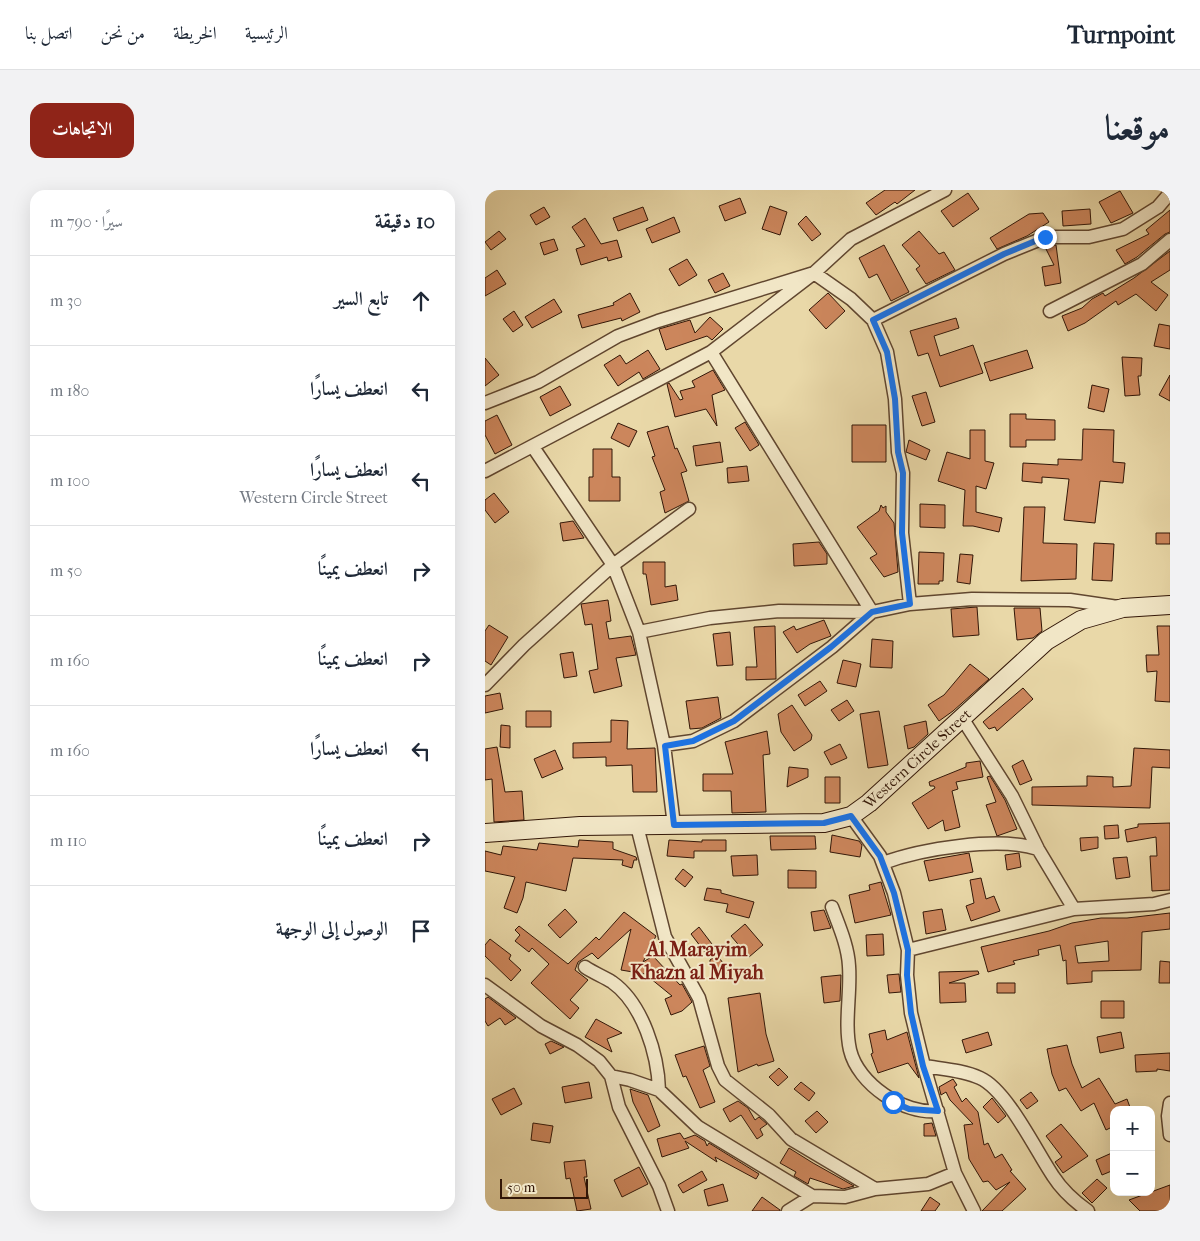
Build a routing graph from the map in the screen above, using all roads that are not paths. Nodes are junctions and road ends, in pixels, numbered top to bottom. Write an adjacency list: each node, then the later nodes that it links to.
1 (945, 190): 4 (street)
2 (1170, 194): 6 (street)
3 (1170, 240): 5 (street)
4 (814, 273): 6 (street); 7 (street); 8 (street)
5 (1050, 311)
6 (873, 320): 13 (street)
7 (711, 352): 9 (street); 16 (street)
8 (485, 403)
9 (533, 448): 10 (street); 12 (street)
10 (485, 471)
11 (689, 509): 12 (street)
12 (613, 565): 17 (street); 18 (street)
13 (910, 604): 15 (street); 16 (street)
14 (1170, 605): 15 (street, Western Circle Street)
15 (1123, 608): 19 (street, Western Circle Street)
16 (872, 612): 17 (street); 20 (street)
17 (639, 632): 20 (street)
18 (485, 685)
19 (962, 718): 21 (street, Western Circle Street); 25 (street)
20 (665, 746): 22 (street)
21 (851, 816): 22 (street, Western Circle Street); 26 (street)
22 (674, 825): 23 (street, Western Circle Street)
23 (637, 826): 24 (street, Western Circle Street); 40 (street)
24 (485, 833)
25 (1038, 849): 26 (street); 29 (street)
26 (883, 863): 30 (street)
27 (1170, 900): 29 (street)
28 (833, 907): 37 (street)
29 (1074, 909): 30 (street)
30 (908, 950): 33 (street)
31 (585, 968): 35 (street)
32 (485, 984): 34 (street)
33 (923, 1066): 37 (street); 45 (street)
34 (611, 1076): 35 (street); 42 (street)
35 (659, 1090): 41 (street)
36 (1170, 1102): 38 (street)
37 (938, 1111): 39 (street)
38 (1170, 1135)
39 (955, 1173): 40 (street); 44 (street)
40 (875, 1189): 41 (street)
41 (812, 1196): 43 (street)
42 (669, 1211)
43 (789, 1211)
44 (974, 1211)
45 (1088, 1211)

